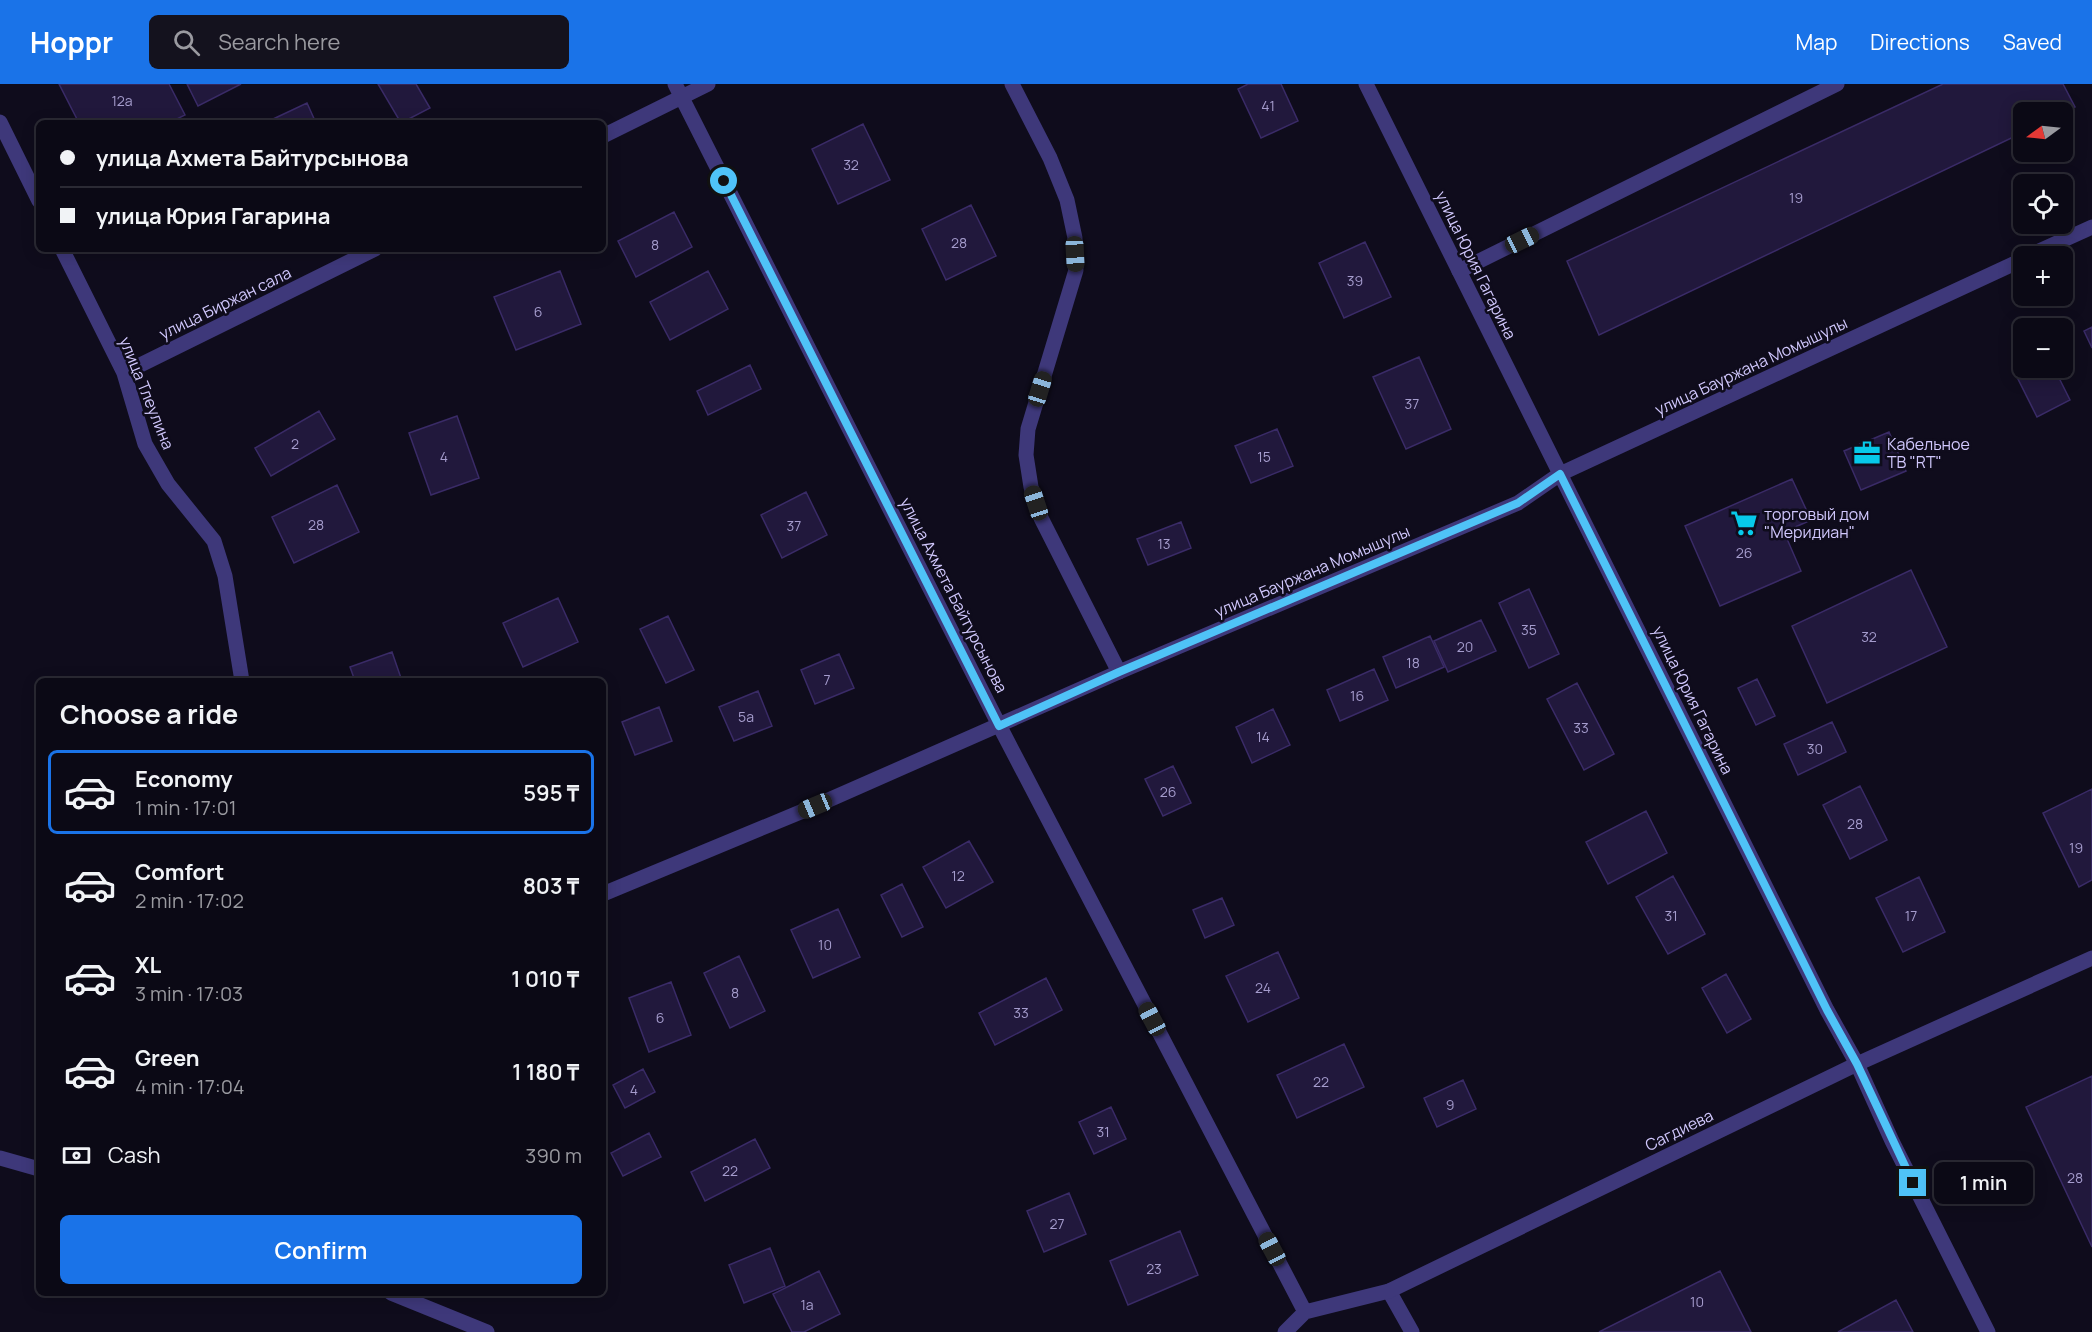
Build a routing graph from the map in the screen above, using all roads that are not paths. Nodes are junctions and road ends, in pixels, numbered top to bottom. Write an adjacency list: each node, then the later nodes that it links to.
1 (708, 84): 5 (street)
2 (1012, 84): 17 (street)
3 (1366, 84): 14 (street, улица Юрия Гагарина)
4 (1837, 84): 14 (street)
5 (679, 91): 7 (street); 19 (street, улица Ахмета Байтурсынова)
6 (0, 122): 8 (street)
7 (606, 134)
8 (36, 195)
9 (2092, 227): 10 (street)
10 (2050, 246)
11 (63, 252): 15 (street, улица Тлеулина)
12 (369, 252): 15 (street, улица Биржан сала)
13 (2013, 264): 16 (street, улица Бауржана Момышулы)
14 (1459, 271): 16 (street, улица Юрия Гагарина)
15 (124, 374): 18 (street, улица Тлеулина)
16 (1560, 474): 17 (street, улица Бауржана Момышулы); 22 (street, улица Юрия Гагарина)
17 (1119, 672): 19 (street, улица Бауржана Момышулы)
18 (242, 678)
19 (999, 726): 20 (street, улица Бауржана Момышулы); 27 (street, улица Ахмета Байтурсынова)
20 (606, 893)
21 (2092, 958): 22 (street, Сагдиева)
22 (1857, 1064): 25 (street, Сагдиева); 31 (street, улица Юрия Гагарина)
23 (0, 1158): 24 (street)
24 (36, 1168)
25 (1389, 1291): 27 (street, Сагдиева); 30 (street)
26 (398, 1296): 28 (street)
27 (1305, 1312): 29 (street)
28 (487, 1332)
29 (1285, 1332)
30 (1412, 1332)
31 (1988, 1332)

